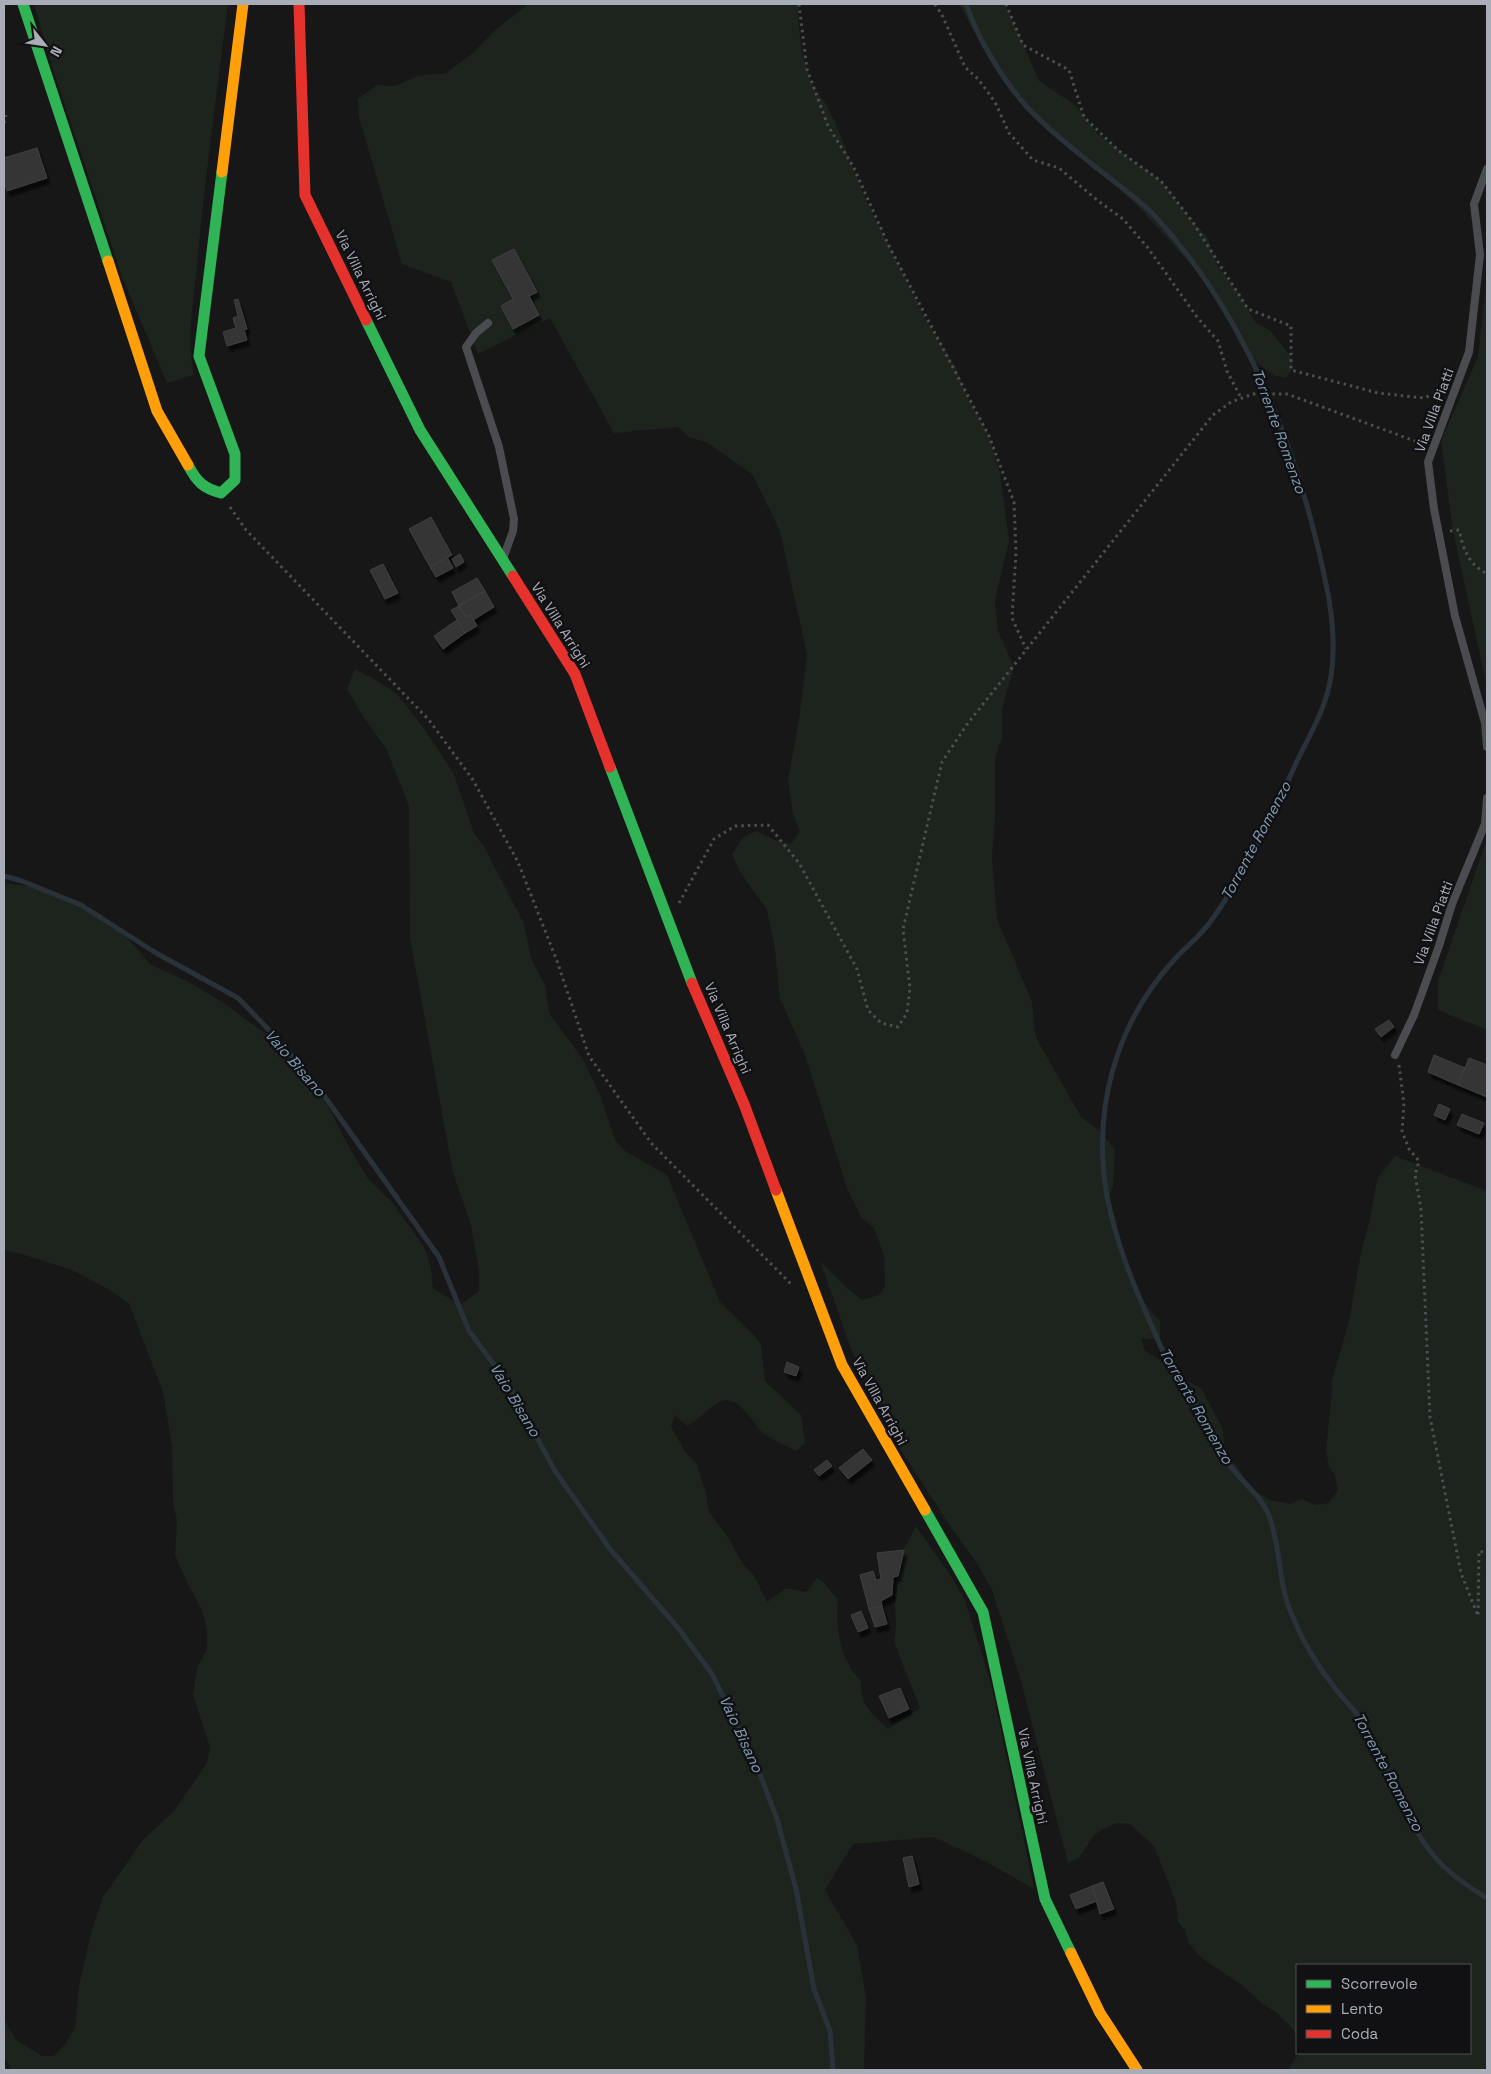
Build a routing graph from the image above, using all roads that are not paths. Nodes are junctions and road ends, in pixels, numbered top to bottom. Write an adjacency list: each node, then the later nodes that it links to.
1 (23, 4): 2 (street)
2 (243, 4)
3 (299, 4): 6 (street, Via Villa Arrighi)
4 (1487, 169): 7 (lane, Via Villa Piatti)
5 (488, 323): 6 (lane)
6 (502, 560): 10 (street, Via Villa Arrighi)
7 (1487, 747)
8 (1487, 798): 9 (lane, Via Villa Piatti)
9 (1395, 1055)
10 (1137, 2070)

